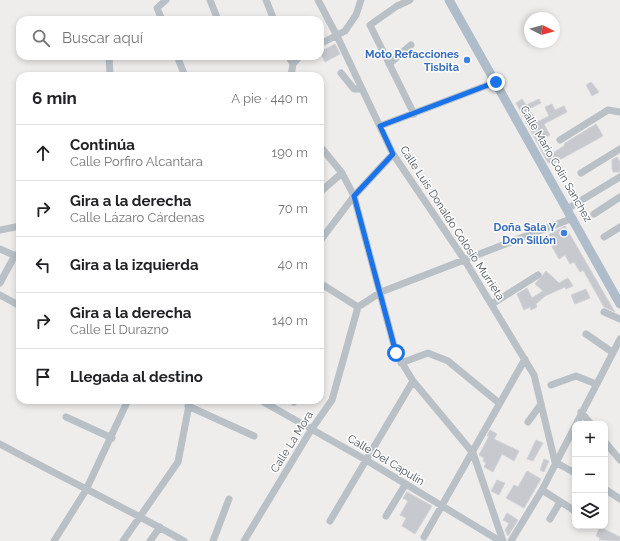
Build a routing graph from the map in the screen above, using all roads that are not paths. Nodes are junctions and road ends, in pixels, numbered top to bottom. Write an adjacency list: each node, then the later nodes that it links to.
1 (166, 0): 8 (street)
2 (210, 0): 9 (street)
3 (266, 0): 10 (street)
4 (318, 0): 11 (street, Calle Luis Donaldo Colosio Murrieta)
5 (361, 0): 11 (street)
6 (410, 0): 19 (street)
7 (449, 0): 24 (main road, Calle Mario Colin Sanchez)
8 (160, 16)
9 (216, 16)
10 (272, 16)
11 (337, 36): 12 (street); 25 (street, Calle Luis Donaldo Colosio Murrieta)
12 (324, 42)
13 (411, 45): 19 (street)
14 (109, 60): 20 (street)
15 (179, 60): 21 (street)
16 (290, 60): 18 (street)
17 (296, 60): 18 (street)
18 (293, 64): 22 (street)
19 (388, 64): 27 (street)
20 (110, 72)
21 (183, 72)
22 (292, 72)
23 (341, 73): 25 (street)
24 (496, 82): 27 (street); 39 (main road, Calle Mario Colin Sanchez)
25 (362, 89): 28 (street, Calle Luis Donaldo Colosio Murrieta)
26 (620, 112): 29 (street)
27 (414, 114): 28 (street)
28 (380, 126): 32 (street, Calle Luis Donaldo Colosio Murrieta)
29 (560, 140)
30 (620, 149): 34 (street)
31 (324, 151): 33 (street)
32 (393, 154): 37 (street); 50 (street, Calle Luis Donaldo Colosio Murrieta)
33 (342, 173): 36 (street); 37 (street)
34 (581, 173)
35 (620, 177): 39 (street)
36 (324, 189)
37 (354, 196): 45 (street); 55 (street)
38 (620, 197): 40 (street)
39 (567, 209): 41 (main road, Calle Mario Colin Sanchez)
40 (594, 214)
41 (573, 218): 50 (street); 54 (main road, Calle Mario Colin Sanchez)
42 (16, 227): 44 (street)
43 (620, 227): 46 (street)
44 (0, 230)
45 (324, 236)
46 (604, 237)
47 (0, 249): 48 (street)
48 (16, 257)
49 (16, 259): 52 (street)
50 (464, 259): 55 (street); 58 (street, Calle Luis Donaldo Colosio Murrieta)
51 (538, 275): 58 (street)
52 (0, 284)
53 (324, 286): 60 (street)
54 (617, 290): 59 (main road, Calle Mario Colin Sanchez)
55 (381, 292): 60 (street); 67 (street)
56 (0, 295): 57 (street)
57 (16, 304)
58 (492, 304): 66 (street, Calle Luis Donaldo Colosio Murrieta)
59 (620, 304)
60 (358, 307): 81 (street, Calle La Mora)
61 (604, 312): 62 (street)
62 (620, 319)
63 (586, 334): 65 (street)
64 (620, 339): 65 (street)
65 (612, 352): 69 (street)
66 (525, 359): 71 (street); 76 (street, Calle Luis Donaldo Colosio Murrieta)
67 (402, 363): 68 (street); 71 (street)
68 (413, 381): 86 (street); 87 (street)
69 (596, 384): 70 (street); 77 (street)
70 (551, 385)
71 (499, 403): 86 (street)
72 (126, 404): 83 (street)
73 (189, 404): 100 (street)
74 (191, 404): 82 (street)
75 (269, 404): 81 (street, Calle Del Capulín)
76 (541, 404): 80 (street); 89 (street, Calle Luis Donaldo Colosio Murrieta)
77 (581, 412): 79 (street); 89 (street)
78 (66, 417): 83 (street)
79 (588, 421)
80 (528, 422)
81 (311, 430): 87 (street, Calle Del Capulín); 111 (street, Calle La Mora)
82 (254, 436)
83 (112, 438): 92 (street)
84 (1, 446): 92 (street)
85 (608, 446): 88 (street)
86 (473, 453): 98 (street); 112 (street)
87 (366, 460): 91 (street, Calle Del Capulín); 103 (street)
88 (620, 460)
89 (555, 462): 90 (street); 93 (street)
90 (572, 471)
91 (405, 485): 98 (street, Calle Del Capulín); 101 (street)
92 (86, 490): 100 (street); 106 (street)
93 (542, 490): 97 (street); 113 (street)
94 (608, 491): 96 (street)
95 (229, 499): 110 (street)
96 (620, 499)
97 (560, 502): 99 (street); 102 (street)
98 (442, 506): 105 (street); 112 (street, Calle Del Capulín)
99 (572, 509)
100 (140, 516): 104 (street); 107 (street)
101 (386, 516)
102 (550, 519)
103 (330, 521)
104 (160, 528): 108 (street); 109 (street)
105 (424, 537)
106 (54, 541)
107 (123, 541)
108 (150, 541)
109 (184, 541)
110 (213, 541)
111 (244, 541)
112 (501, 541)
113 (511, 541)

